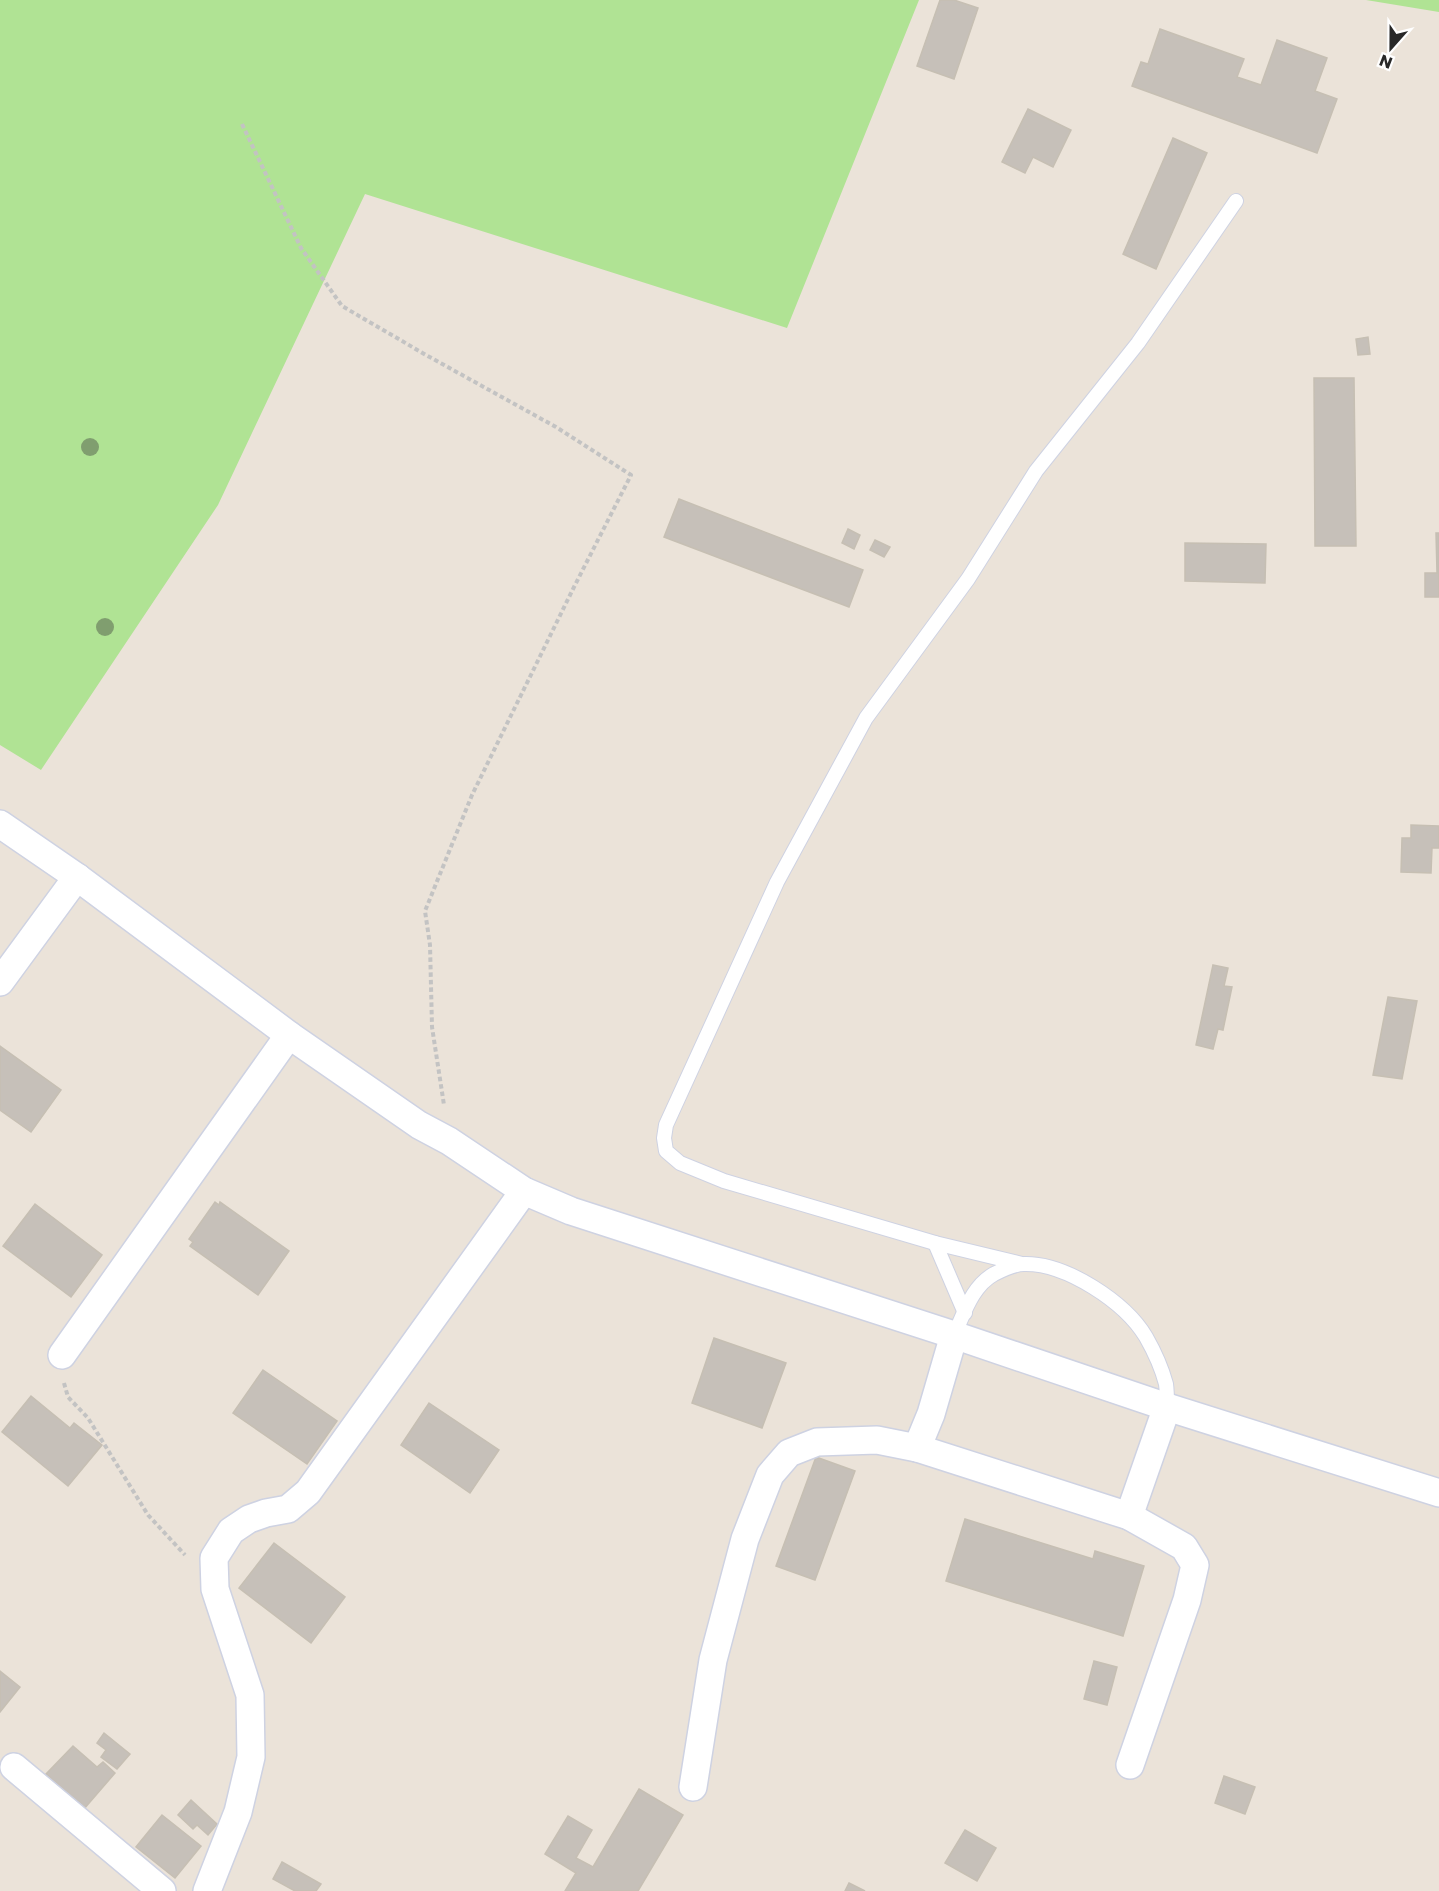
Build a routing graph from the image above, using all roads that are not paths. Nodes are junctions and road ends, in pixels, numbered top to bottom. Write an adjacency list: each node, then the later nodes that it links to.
1 (1236, 201): 7 (lane)
2 (0, 824): 3 (street)
3 (77, 877): 4 (street); 5 (street)
4 (0, 982)
5 (289, 1035): 6 (street); 10 (street)
6 (524, 1191): 9 (street); 19 (street)
7 (935, 1244): 8 (lane); 9 (lane)
8 (1022, 1264): 9 (lane); 11 (lane)
9 (960, 1324): 11 (street); 12 (street)
10 (62, 1355)
11 (1167, 1407): 13 (street); 14 (street)
12 (917, 1448): 14 (street); 17 (street)
13 (1439, 1493)
14 (1129, 1516): 15 (street)
15 (1130, 1765)
16 (14, 1767): 18 (street)
17 (693, 1787)
18 (162, 1891)
19 (207, 1891)

